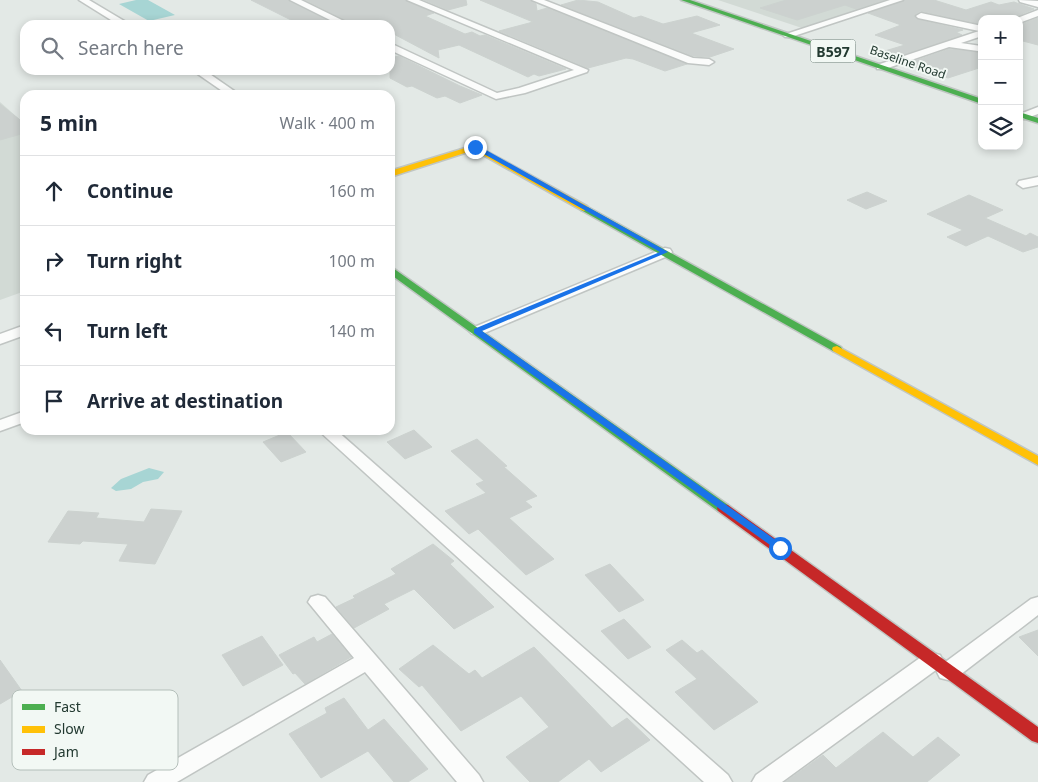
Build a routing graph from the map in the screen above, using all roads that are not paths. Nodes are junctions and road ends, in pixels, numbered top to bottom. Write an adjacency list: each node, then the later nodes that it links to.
1 (82, 0): 12 (street)
2 (294, 0): 13 (street)
3 (411, 0): 18 (street)
4 (536, 0): 20 (street)
5 (684, 0): 16 (street, Baseline Road / B597)
6 (899, 0): 16 (street)
7 (1023, 0): 8 (street)
8 (1038, 4)
9 (1038, 13): 11 (street)
10 (921, 16): 14 (street)
11 (1023, 19)
12 (117, 20)
13 (336, 20)
14 (978, 30)
15 (978, 33): 17 (street)
16 (788, 36): 21 (street, Baseline Road / B597)
17 (948, 45): 19 (street); 21 (street)
18 (395, 48)
19 (978, 48)
20 (709, 62)
21 (881, 67): 24 (street, Baseline Road / B597)
22 (205, 75): 23 (street)
23 (227, 90)
24 (978, 101)
25 (1038, 110): 26 (street)
26 (1023, 115)
27 (1023, 115): 28 (street)
28 (1038, 121)
29 (395, 172): 32 (street)
30 (1038, 181): 31 (street)
31 (1023, 184)
32 (665, 252): 34 (street); 40 (street)
33 (395, 273): 34 (street)
34 (477, 331): 44 (street)
35 (20, 332): 36 (street)
36 (0, 339)
37 (20, 418): 38 (street)
38 (0, 426)
39 (332, 435): 50 (street)
40 (1038, 461)
41 (318, 602): 43 (street)
42 (1038, 604): 44 (street)
43 (367, 661): 46 (street); 49 (street)
44 (940, 667): 45 (street); 51 (street)
45 (1038, 736)
46 (178, 769)
47 (177, 770): 48 (street)
48 (156, 782)
49 (470, 782)
50 (720, 782)
51 (764, 782)

